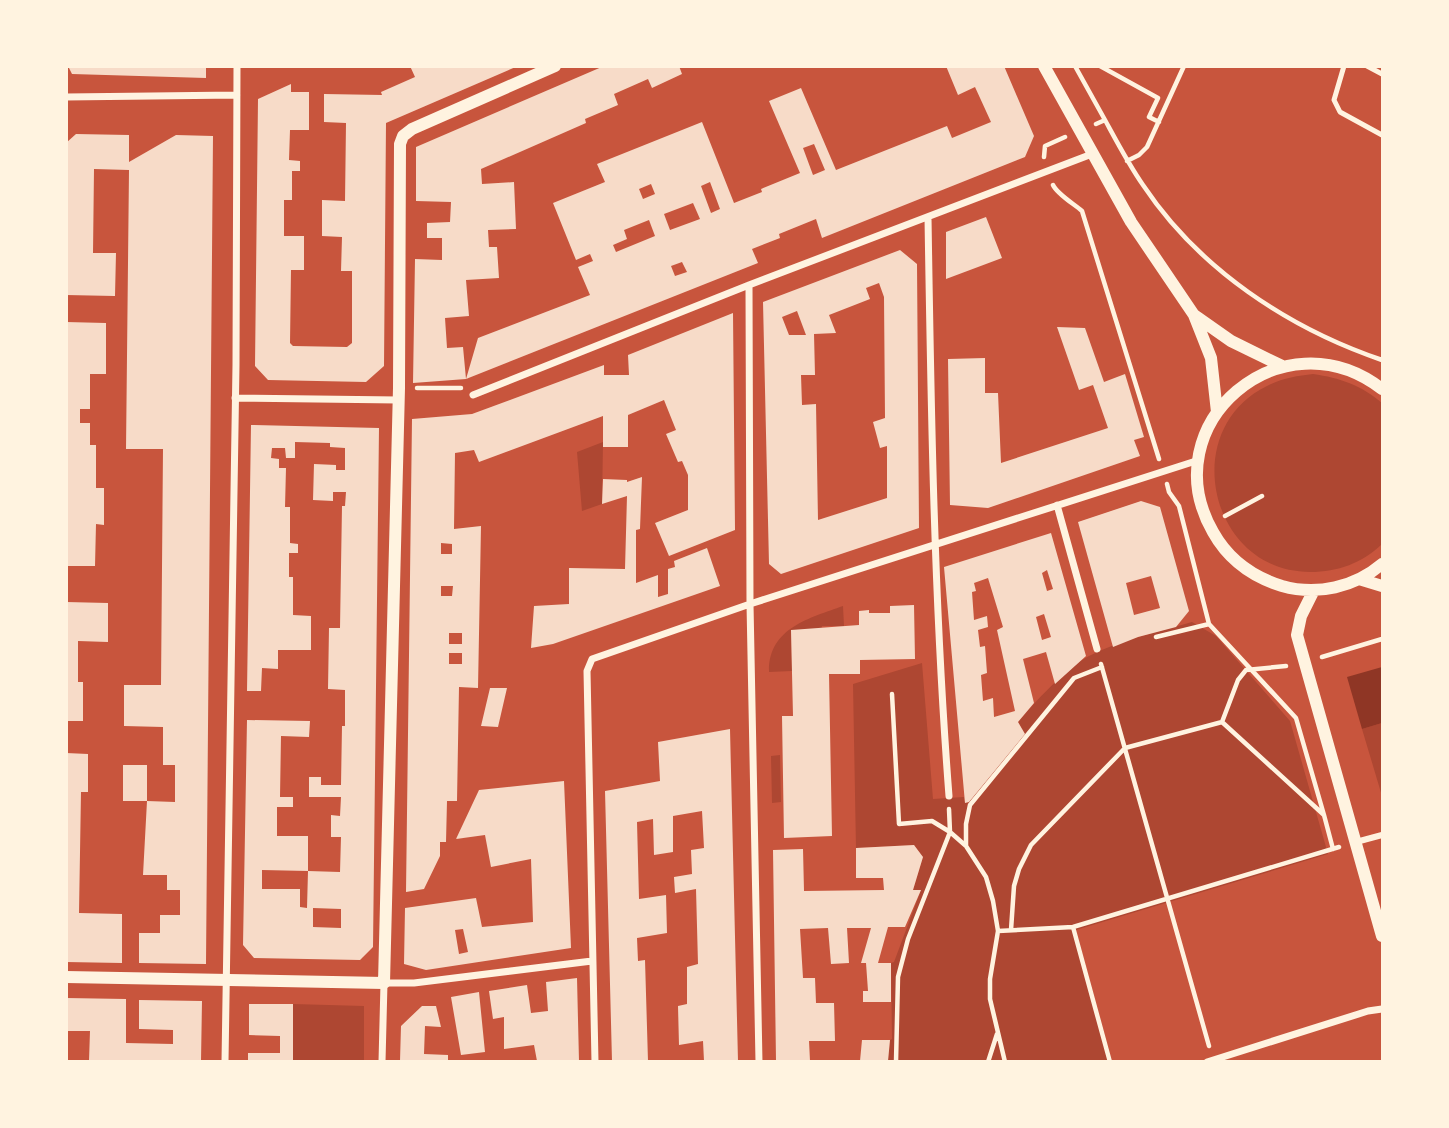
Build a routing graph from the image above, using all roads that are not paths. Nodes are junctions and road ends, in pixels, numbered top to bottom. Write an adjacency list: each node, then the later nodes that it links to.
1 (237, 66): 7 (street)
2 (555, 66): 16 (street)
3 (1044, 66): 10 (street)
4 (1344, 66): 9 (lane)
5 (1367, 66): 6 (lane)
6 (1382, 74)
7 (237, 95): 8 (street); 18 (street)
8 (66, 96)
9 (1382, 135)
10 (1092, 154): 11 (street); 13 (street)
11 (928, 217): 12 (street); 22 (street)
12 (749, 285): 17 (street); 27 (street)
13 (1194, 315): 14 (street); 19 (street)
14 (1282, 366): 15 (street); 19 (street)
15 (1382, 389)
16 (399, 394): 18 (street); 36 (street)
17 (472, 395)
18 (235, 398): 35 (street)
19 (1217, 412): 20 (street)
20 (1199, 460): 21 (street); 26 (street)
21 (1057, 505): 22 (street); 28 (street)
22 (934, 545): 27 (street); 29 (street)
23 (1382, 564): 24 (street)
24 (1359, 579): 25 (street); 26 (street)
25 (1382, 586)
26 (1314, 590): 31 (street)
27 (750, 604): 33 (street); 42 (street)
28 (1097, 649)
29 (948, 796)
30 (1382, 835): 31 (street)
31 (1356, 842): 32 (street)
32 (1382, 936)
33 (592, 961): 36 (street); 41 (street)
34 (66, 977): 35 (street)
35 (227, 980): 36 (street); 39 (street)
36 (384, 983): 40 (street)
37 (1382, 1009): 38 (street)
38 (1211, 1061)
39 (225, 1062)
40 (382, 1062)
41 (594, 1062)
42 (759, 1062)

